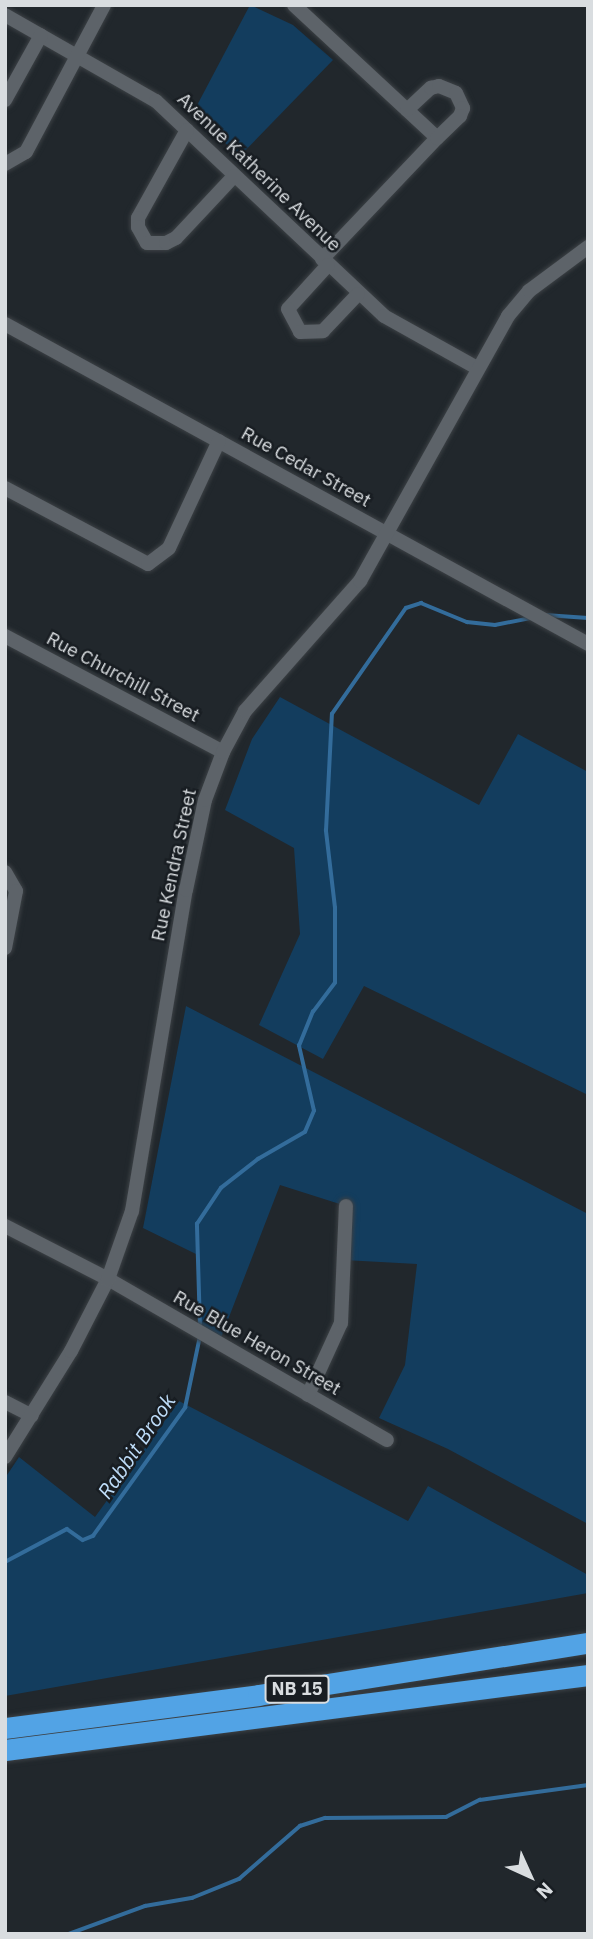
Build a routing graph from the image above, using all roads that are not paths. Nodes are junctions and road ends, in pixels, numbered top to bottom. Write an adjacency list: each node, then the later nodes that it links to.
1 (104, 5): 5 (street)
2 (294, 5): 7 (street)
3 (5, 15): 4 (street, Avenue Katherine Avenue)
4 (41, 35): 5 (street, Avenue Katherine Avenue); 6 (street)
5 (78, 54): 8 (street, Avenue Katherine Avenue); 10 (street)
6 (5, 100)
7 (407, 110): 9 (street); 9 (street)
8 (187, 130): 11 (street, Avenue Katherine Avenue); 11 (street)
9 (437, 138): 13 (street)
10 (5, 164)
11 (234, 176): 13 (street, Avenue Katherine Avenue)
12 (588, 247): 16 (street, Rue Kendra Street)
13 (325, 262): 14 (street, Avenue Katherine Avenue); 14 (street)
14 (358, 294): 16 (street, Avenue Katherine Avenue)
15 (5, 324): 17 (street, Rue Cedar Street)
16 (477, 368): 19 (street, Rue Kendra Street)
17 (219, 441): 18 (street); 19 (street, Rue Cedar Street)
18 (5, 488)
19 (386, 534): 21 (street, Rue Cedar Street); 22 (street, Rue Kendra Street)
20 (5, 636): 22 (street, Rue Churchill Street)
21 (588, 644)
22 (223, 752): 27 (street, Rue Kendra Street)
23 (5, 873): 24 (street)
24 (5, 948)
25 (346, 1206): 28 (street)
26 (5, 1226): 27 (street, Rue Blue Heron Street)
27 (107, 1279): 28 (street, Rue Blue Heron Street); 30 (street, Rue Kendra Street)
28 (308, 1395): 31 (street, Rue Blue Heron Street)
29 (5, 1402): 30 (street)
30 (32, 1416): 32 (street, Rue Kendra Street)
31 (387, 1440)
32 (5, 1457)
33 (588, 1643): 35 (highway, NB 15)
34 (588, 1675): 36 (highway, NB 15)
35 (5, 1728)
36 (5, 1750)

